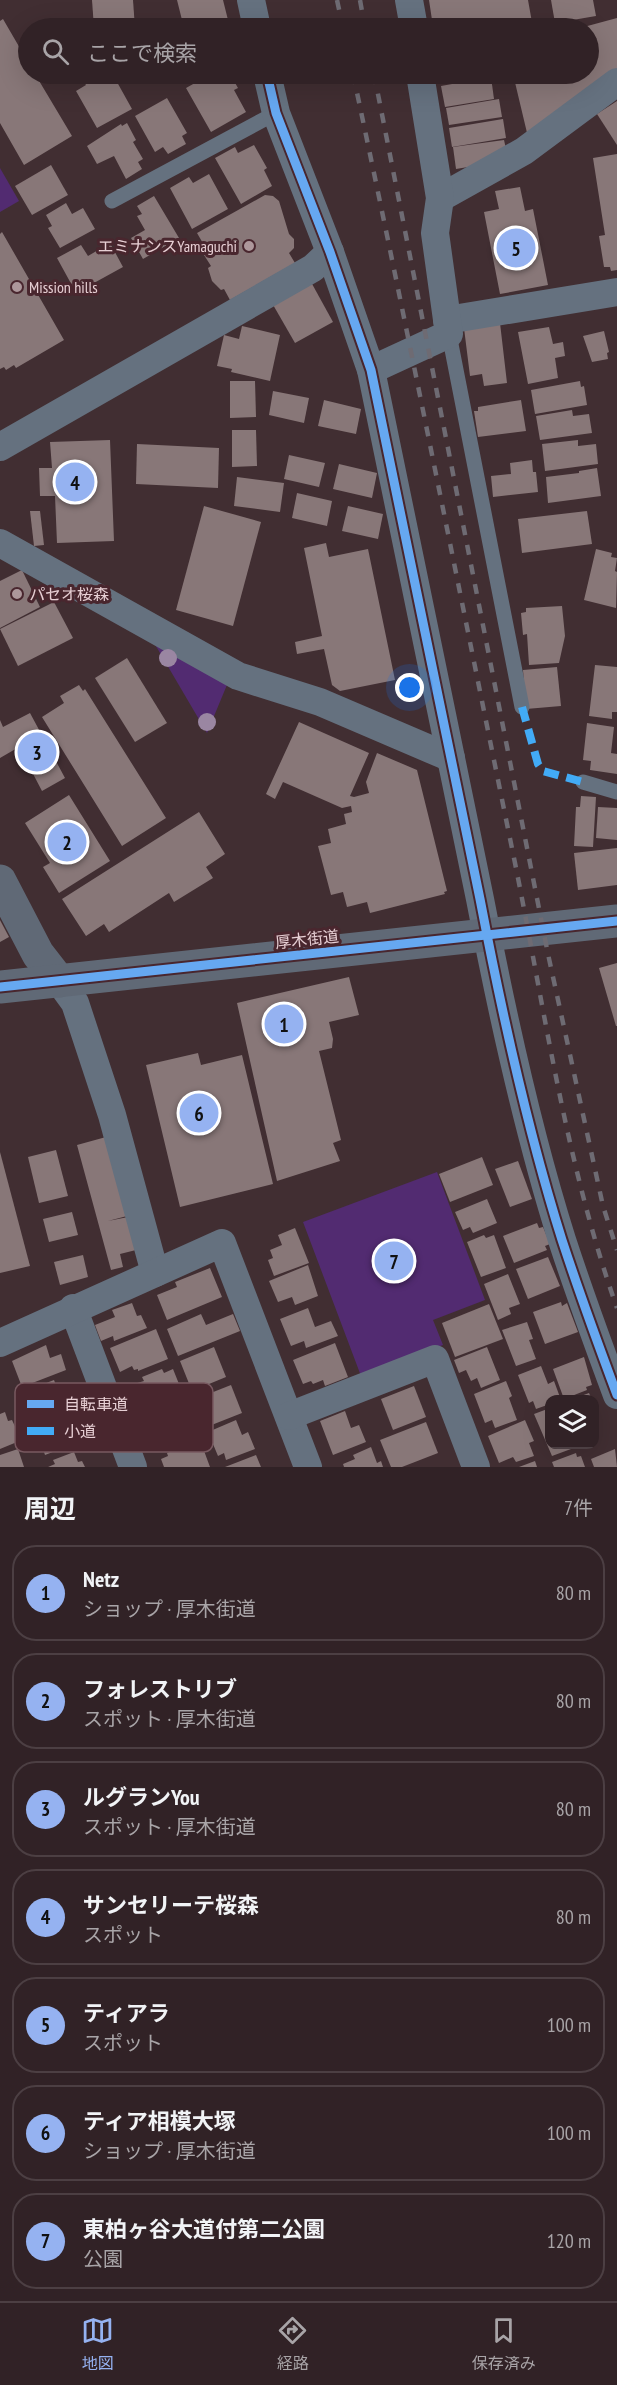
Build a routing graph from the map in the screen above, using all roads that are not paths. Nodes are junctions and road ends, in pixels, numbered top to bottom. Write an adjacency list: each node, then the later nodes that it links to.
1 (251, 0): 3 (street)
2 (409, 0): 4 (street)
3 (255, 18)
4 (412, 18)
5 (617, 82): 9 (street)
6 (269, 84): 8 (street)
7 (422, 84): 9 (street)
8 (276, 113): 10 (lane); 11 (street)
9 (440, 198): 13 (street)
10 (112, 201)
11 (330, 252): 14 (street); 15 (street)
12 (617, 292): 13 (street)
13 (448, 327): 14 (street); 17 (lane)
14 (371, 370): 18 (street)
15 (0, 447)
16 (0, 543): 18 (street)
17 (522, 707)
18 (451, 758): 23 (street)
19 (583, 782): 20 (lane)
20 (617, 792)
21 (0, 881): 24 (street)
22 (617, 921): 23 (street, 厚木街道)
23 (486, 934): 24 (street, 厚木街道); 30 (street)
24 (59, 981): 25 (street, 厚木街道); 26 (street)
25 (0, 987)
26 (154, 1272): 27 (street); 31 (street)
27 (73, 1308): 28 (street); 29 (street)
28 (0, 1343)
29 (101, 1383)
30 (617, 1395)
31 (288, 1416): 34 (street); 35 (street)
32 (127, 1452): 33 (street)
33 (133, 1467)
34 (308, 1467)
35 (476, 1467)

